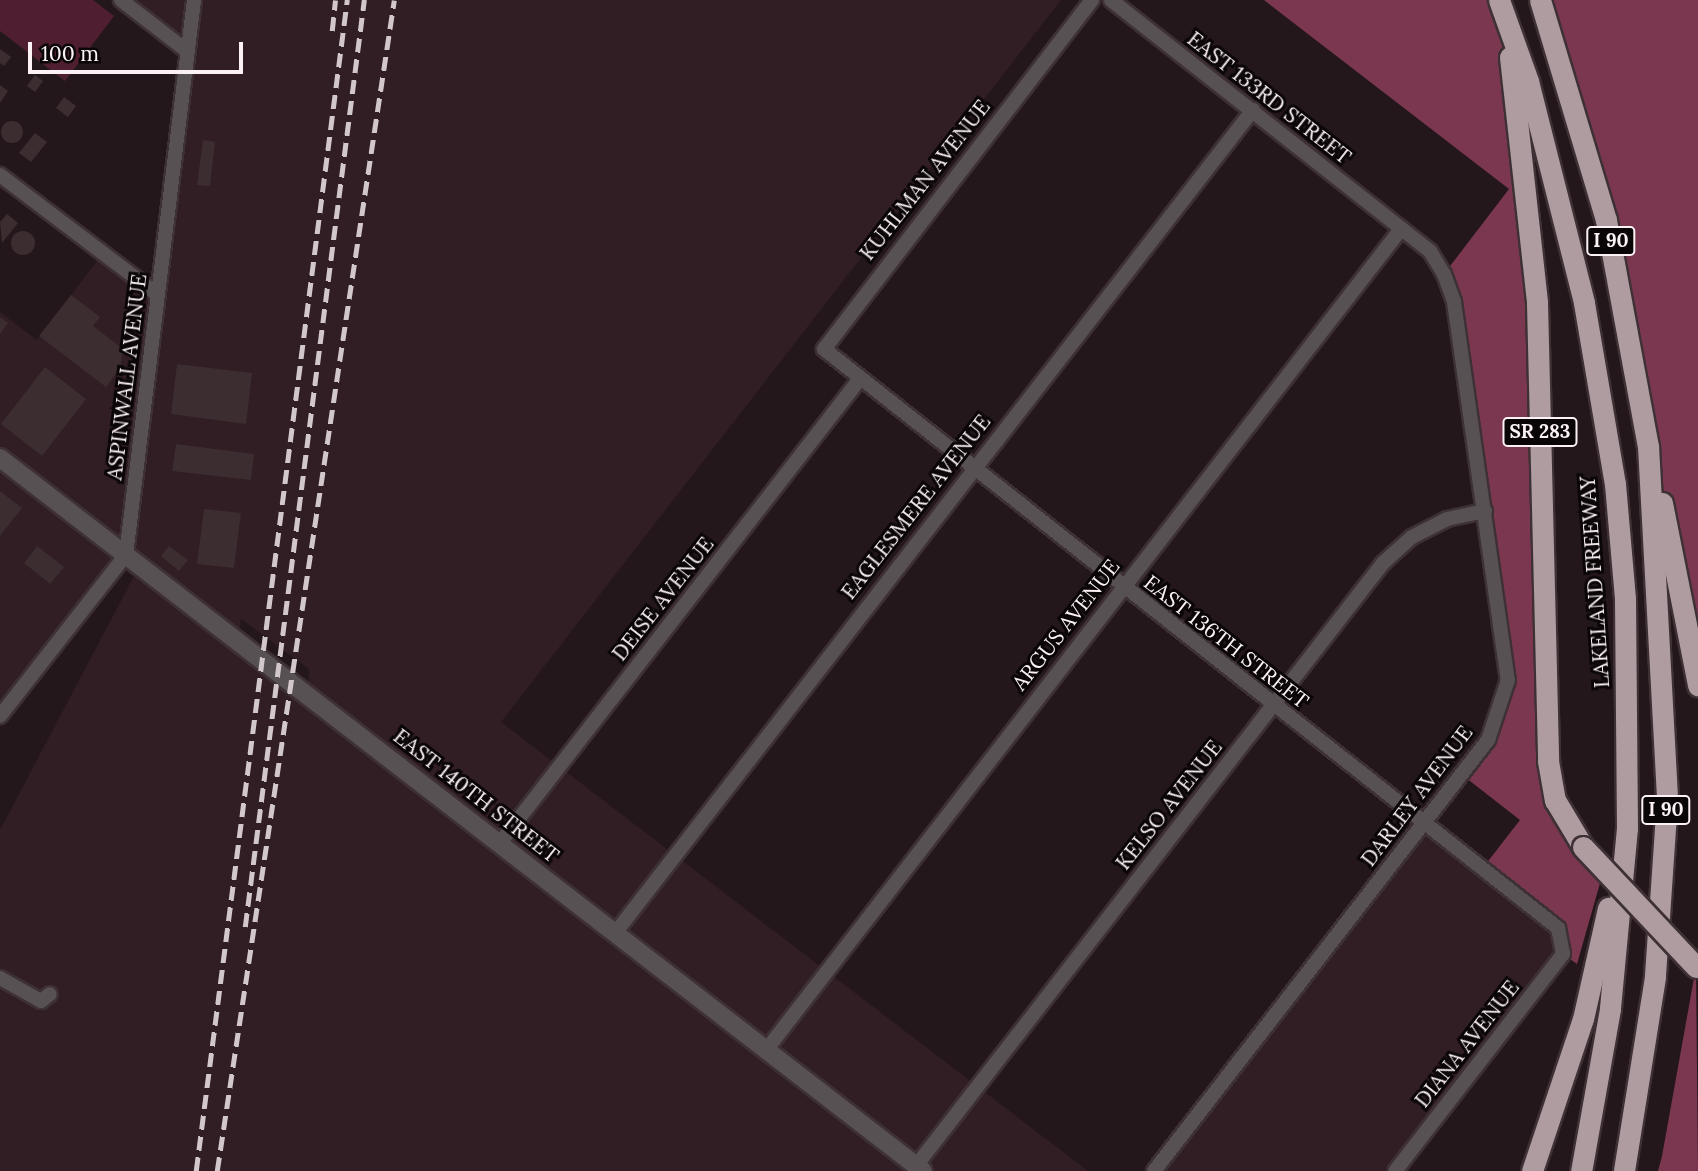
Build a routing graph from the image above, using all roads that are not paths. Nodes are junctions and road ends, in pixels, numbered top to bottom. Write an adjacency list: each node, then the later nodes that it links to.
1 (121, 0): 7 (street)
2 (194, 0): 7 (street, ASPINWALL AVENUE)
3 (1092, 0): 12 (street, KUHLMAN AVENUE)
4 (1111, 0): 8 (street, EAST 133RD STREET)
5 (1540, 0): 13 (highway, I 90)
6 (1501, 5): 23 (highway, LAKELAND FREEWAY / I 90); 27 (highway, SR 283, bridge)
7 (187, 51): 11 (street, ASPINWALL AVENUE)
8 (1253, 110): 10 (street, EAST 133RD STREET); 15 (street, EAGLESMERE AVENUE)
9 (0, 175): 11 (street)
10 (1401, 229): 16 (street, DARLEY AVENUE); 18 (street, ARGUS AVENUE)
11 (158, 295): 17 (street, ASPINWALL AVENUE)
12 (859, 380): 15 (street, EAST 136TH STREET); 24 (street, DEISE AVENUE)
13 (1648, 446): 19 (highway); 36 (highway, I 90)
14 (0, 458): 17 (street, EAST 140TH STREET)
15 (972, 470): 18 (street, EAST 136TH STREET); 25 (street, EAGLESMERE AVENUE)
16 (1485, 511): 20 (street, KELSO AVENUE); 22 (street, DARLEY AVENUE)
17 (127, 555): 21 (street); 24 (street, EAST 140TH STREET)
18 (1122, 587): 20 (street, EAST 136TH STREET); 30 (street, ARGUS AVENUE)
19 (1698, 685)
20 (1273, 705): 22 (street, EAST 136TH STREET); 31 (street, KELSO AVENUE)
21 (0, 716)
22 (1423, 823): 26 (street, EAST 136TH STREET); 32 (street, DARLEY AVENUE)
23 (1626, 828): 34 (highway); 35 (highway, LAKELAND FREEWAY / I 90)
24 (500, 843): 25 (street, EAST 140TH STREET)
25 (616, 932): 30 (street, EAST 140TH STREET)
26 (1564, 940): 33 (street, DIANA AVENUE)
27 (1697, 968)
28 (0, 978): 29 (street)
29 (50, 994)
30 (767, 1049): 31 (street, EAST 140TH STREET)
31 (920, 1168)
32 (1154, 1171)
33 (1395, 1171)
34 (1532, 1171)
35 (1581, 1171)
36 (1625, 1171)

